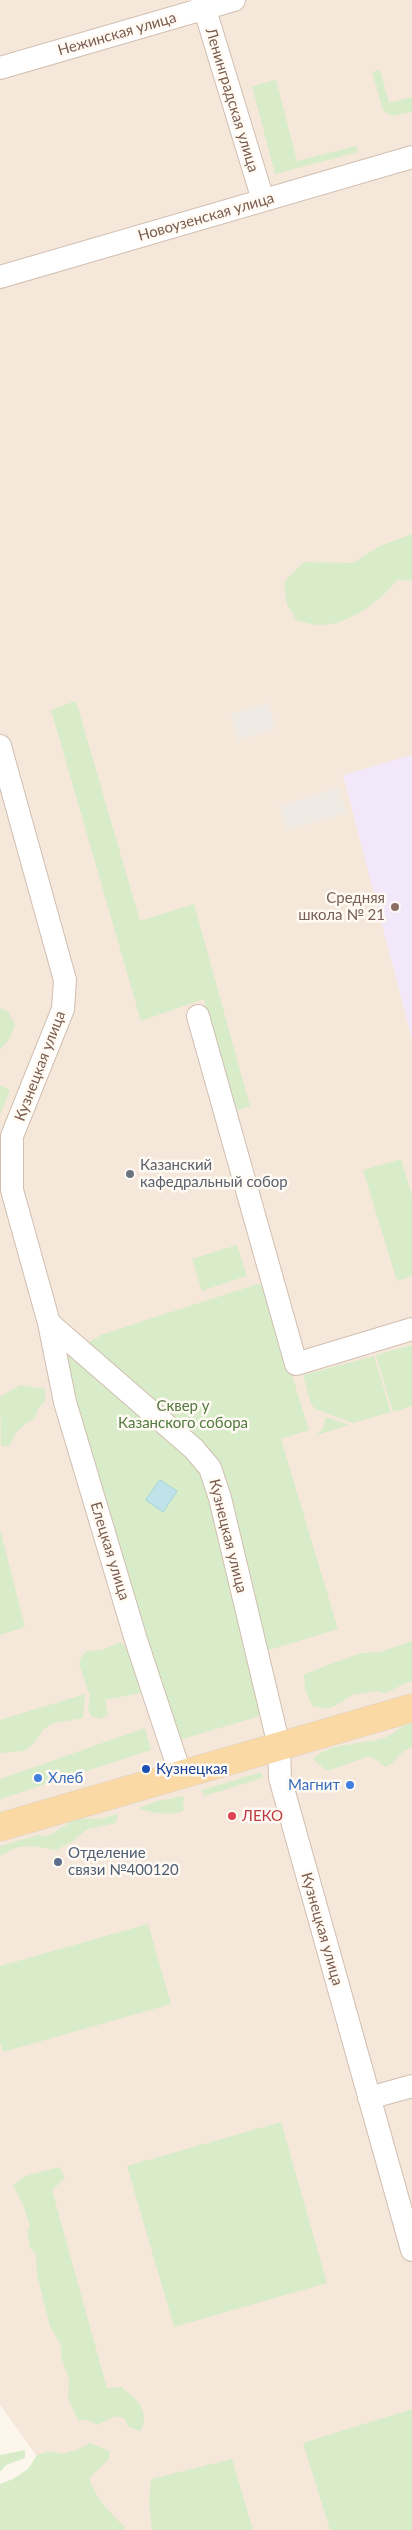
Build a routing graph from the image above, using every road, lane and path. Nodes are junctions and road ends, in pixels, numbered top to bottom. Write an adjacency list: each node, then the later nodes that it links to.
1 (234, 0): 2 (street, Нежинская улица)
2 (203, 4): 3 (street, Нежинская улица); 5 (street, Ленинградская улица)
3 (0, 68)
4 (412, 157): 5 (street, Новоузенская улица)
5 (263, 200): 6 (street, Новоузенская улица)
6 (0, 276)
7 (0, 746): 9 (street, Кузнецкая улица)
8 (198, 1016): 11 (street)
9 (6, 1192): 10 (street, Кузнецкая улица)
10 (49, 1323): 13 (street, Кузнецкая улица); 14 (street, Елецкая улица)
11 (412, 1329)
12 (412, 1708): 13 (main road)
13 (279, 1746): 14 (main road); 17 (street, Кузнецкая улица)
14 (181, 1776): 15 (main road)
15 (0, 1827)
16 (412, 2086): 17 (street)
17 (369, 2098): 18 (street, Кузнецкая улица)
18 (412, 2250)

